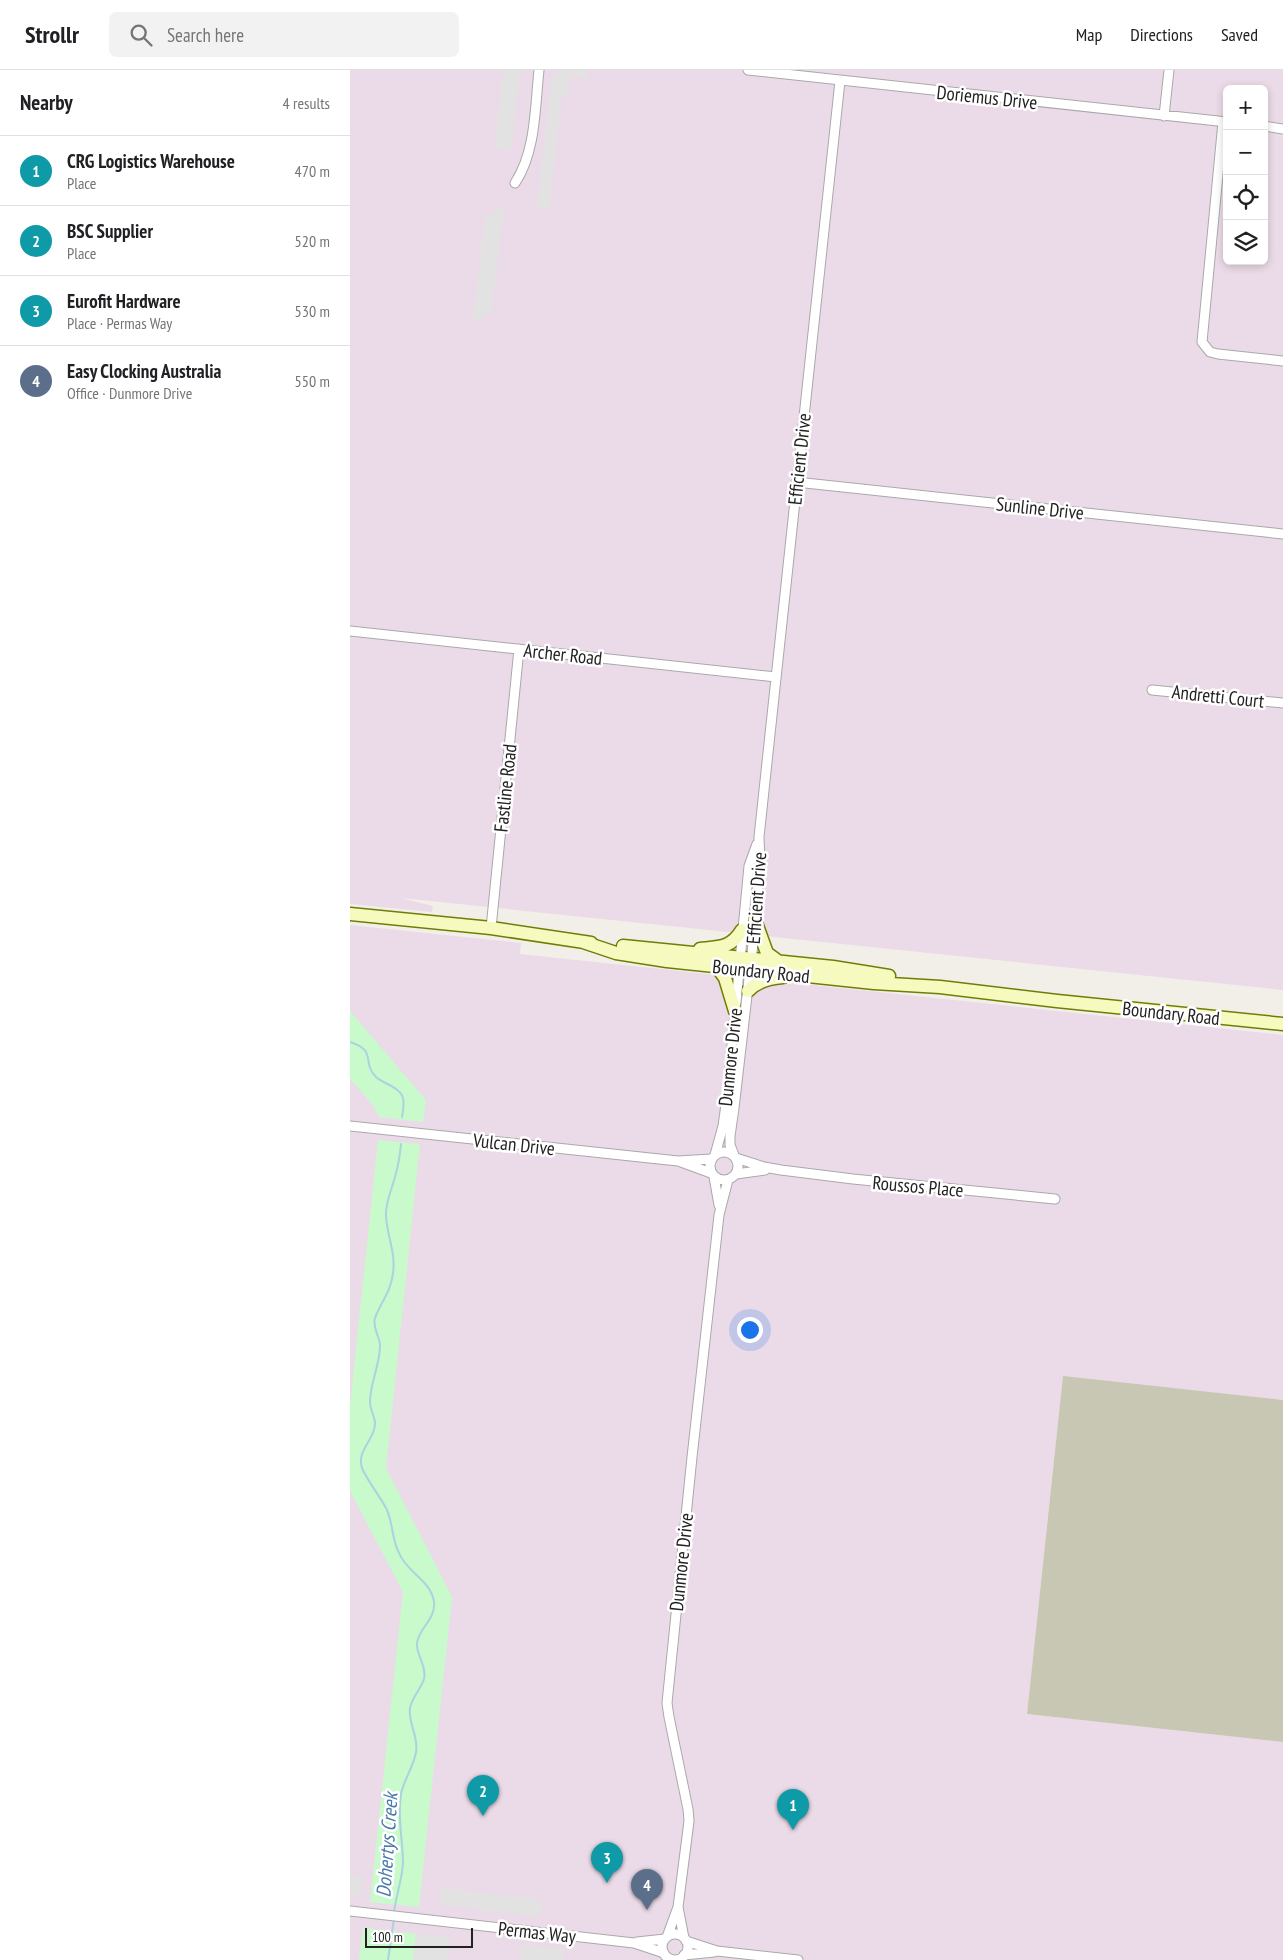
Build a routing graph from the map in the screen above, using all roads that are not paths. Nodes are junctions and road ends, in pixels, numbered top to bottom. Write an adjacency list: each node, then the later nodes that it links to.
1 (539, 70): 10 (street)
2 (748, 70): 4 (street, Doriemus Drive)
3 (1169, 70): 5 (street)
4 (840, 81): 5 (street, Doriemus Drive); 12 (street, Efficient Drive)
5 (1164, 116): 6 (street, Doriemus Drive)
6 (1223, 122)
7 (1268, 126): 8 (street)
8 (1283, 128)
9 (1224, 130): 11 (street)
10 (515, 183)
11 (1283, 361)
12 (796, 482): 13 (street, Sunline Drive); 16 (street, Efficient Drive)
13 (1283, 534)
14 (350, 631): 15 (street, Archer Road)
15 (519, 649): 16 (street, Archer Road); 22 (street, Fastline Road)
16 (776, 677): 19 (street, Efficient Drive)
17 (1152, 690): 18 (street, Andretti Court)
18 (1283, 703)
19 (759, 837): 21 (street, Efficient Drive); 23 (street, Efficient Drive)
20 (350, 914): 22 (main road, Boundary Road)
21 (755, 920): 26 (main road); 27 (street, Efficient Drive)
22 (491, 928): 24 (main road, Boundary Road)
23 (742, 930): 25 (main road); 27 (street, Efficient Drive)
24 (583, 942): 25 (main road, Boundary Road); 28 (main road, Boundary Road)
25 (675, 952): 27 (main road, Boundary Road)
26 (778, 962): 27 (main road, Boundary Road); 30 (main road, Boundary Road)
27 (745, 964): 28 (main road, Boundary Road); 29 (main road, Boundary Road); 31 (street, Dunmore Drive); 32 (street, Dunmore Drive)
28 (717, 967): 32 (main road)
29 (805, 975): 30 (main road, Boundary Road); 31 (main road)
30 (940, 987): 33 (main road, Boundary Road)
31 (748, 991): 35 (street, Dunmore Drive)
32 (735, 1011): 36 (street, Dunmore Drive)
33 (1283, 1024)
34 (350, 1126): 37 (street, Vulcan Drive)
35 (735, 1156): 36 (street); 38 (street, Roussos Place); 39 (street)
36 (713, 1157): 37 (street, Vulcan Drive); 40 (street)
37 (678, 1161): 40 (street, Vulcan Drive)
38 (780, 1170): 39 (street, Roussos Place); 42 (street, Roussos Place)
39 (736, 1174): 41 (street)
40 (713, 1175): 41 (street); 43 (street, Dunmore Drive)
41 (728, 1180): 43 (street, Dunmore Drive)
42 (1055, 1199)
43 (720, 1215): 44 (street, Dunmore Drive)
44 (678, 1907): 46 (street, Dunmore Drive); 47 (street, Dunmore Drive)
45 (350, 1911): 48 (street, Permas Way)
46 (666, 1938): 47 (street); 48 (street, Permas Way); 50 (street)
47 (685, 1940): 49 (street); 51 (street)
48 (634, 1943): 50 (street, Permas Way)
49 (717, 1951): 51 (street); 52 (street)
50 (665, 1956): 51 (street)
51 (683, 1957)
52 (798, 1960)

